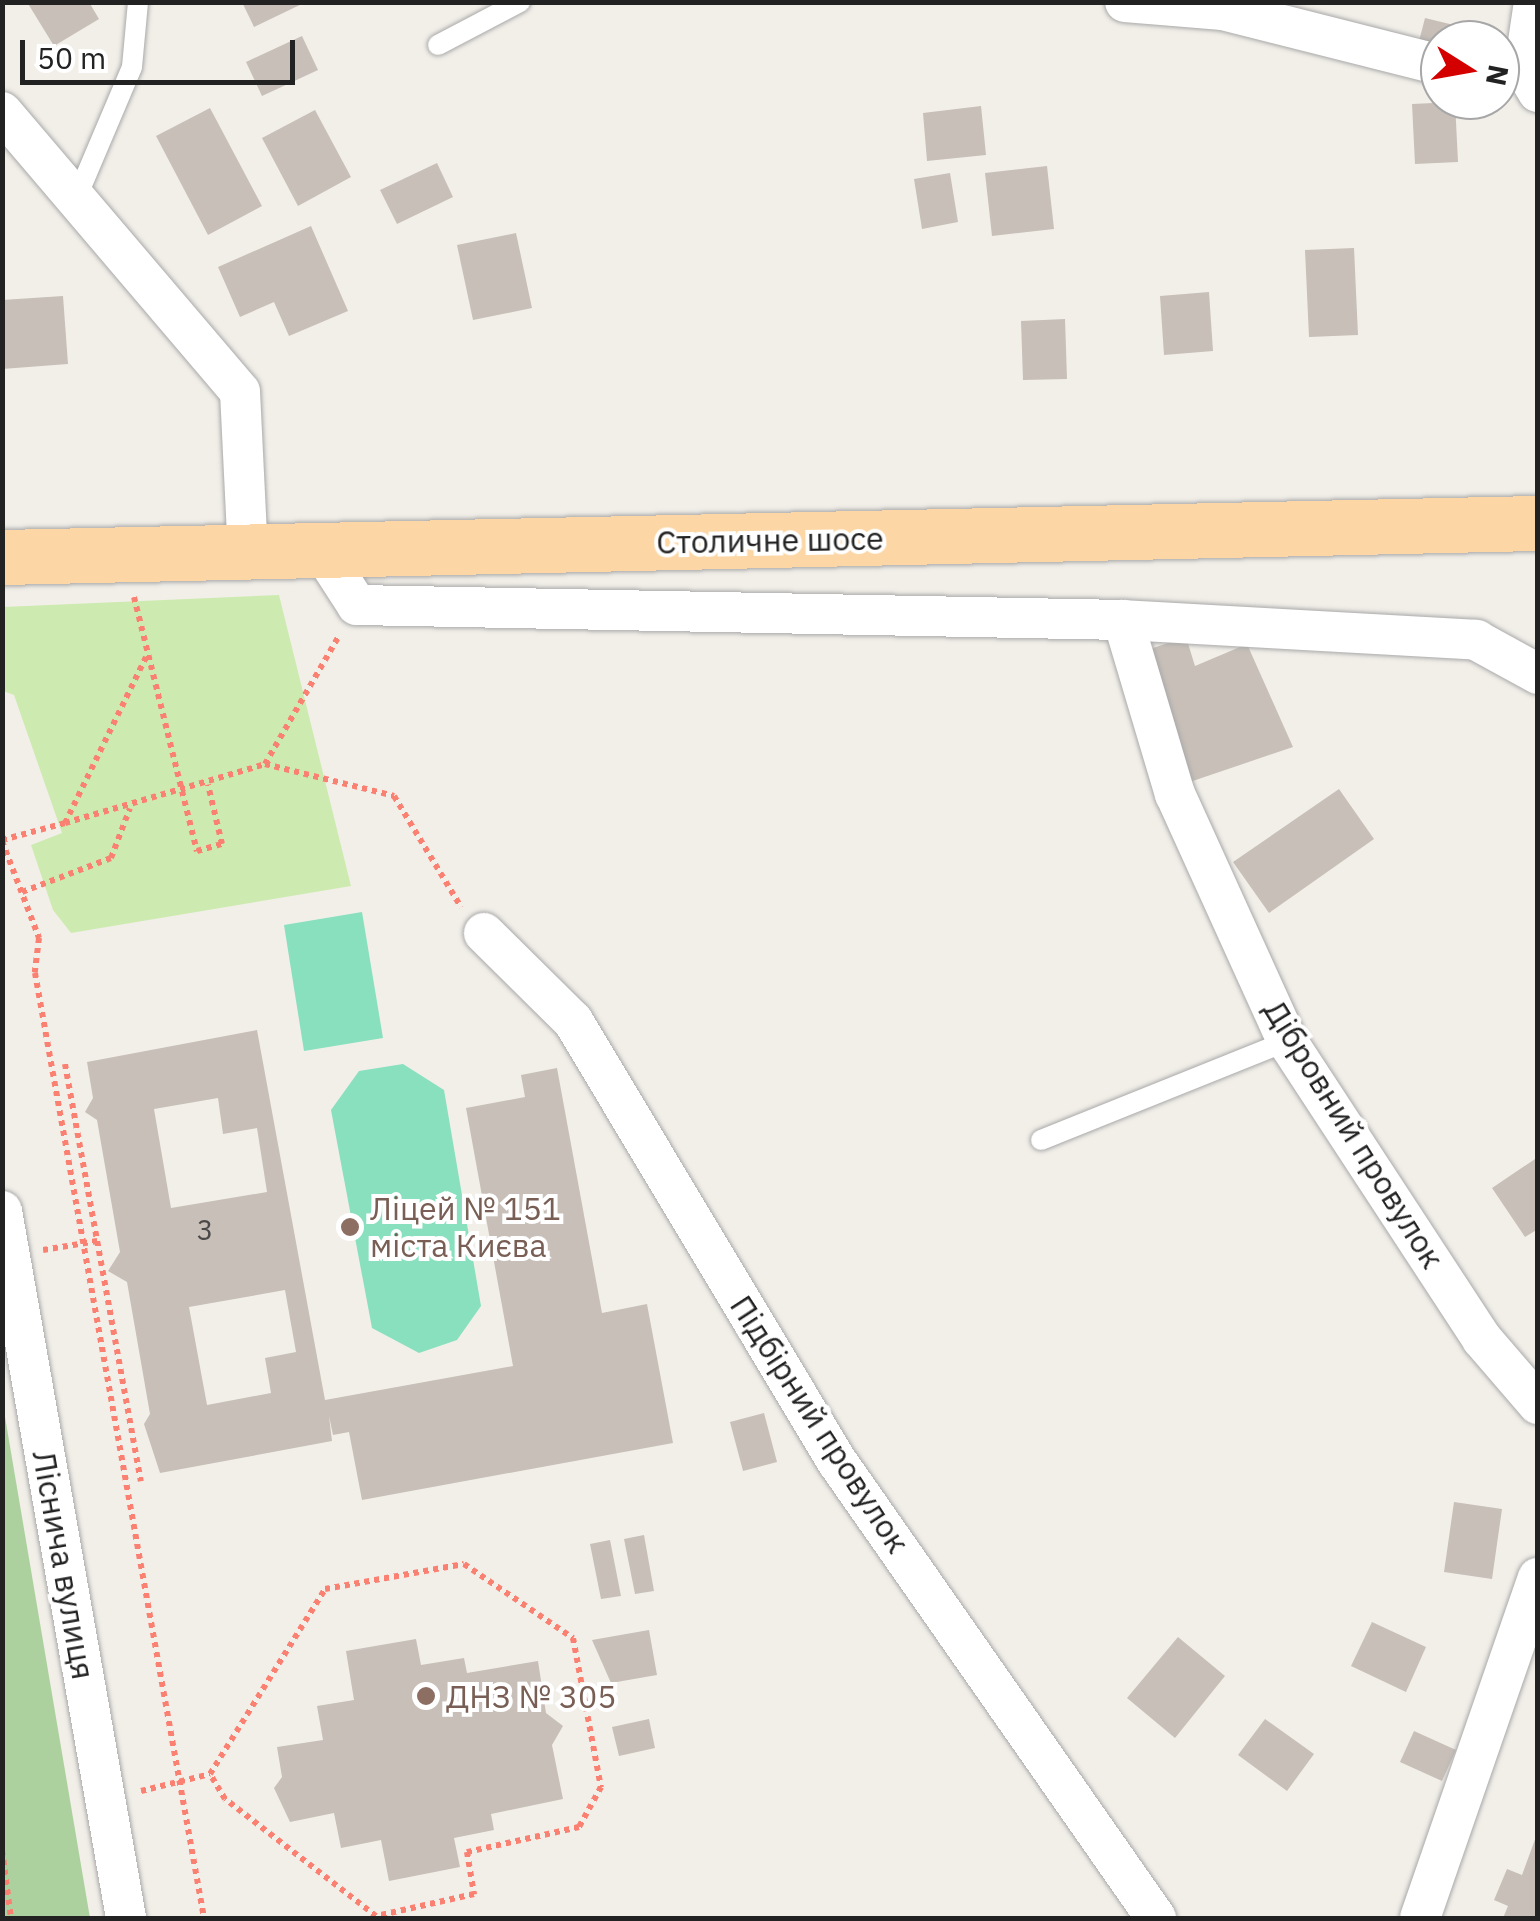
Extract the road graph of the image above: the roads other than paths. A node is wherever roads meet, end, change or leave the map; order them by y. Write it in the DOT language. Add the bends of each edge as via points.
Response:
graph roads {
  1 [pos="138,2"];
  2 [pos="520,2"];
  3 [pos="1125,2"];
  4 [pos="1534,2"];
  5 [pos="438,46"];
  6 [pos="1420,60"];
  7 [pos="1521,79"];
  8 [pos="2,112"];
  9 [pos="76,199"];
  10 [pos="1538,523"];
  11 [pos="322,550"];
  12 [pos="248,553"];
  13 [pos="2,557"];
  14 [pos="1123,620"];
  15 [pos="1538,674"];
  16 [pos="484,933"];
  17 [pos="1287,1040"];
  18 [pos="1041,1140"];
  19 [pos="2,1211"];
  20 [pos="1538,1404"];
  21 [pos="1538,1578"];
  22 [pos="126,1918"];
  23 [pos="1156,1918"];
  24 [pos="1420,1918"];
  1 -- 9 [label="lane" via="132,68"];
  2 -- 5 [label="lane"];
  3 -- 6 [label="street" via="1223,10"];
  4 -- 7 [label="street"];
  8 -- 9 [label="street"];
  9 -- 12 [label="street" via="240,392"];
  10 -- 11 [label="main road, Столичне шосе"];
  11 -- 12 [label="main road, Столичне шосе"];
  11 -- 14 [label="street" via="357,604"];
  12 -- 13 [label="main road, Столичне шосе"];
  14 -- 15 [label="street" via="1476,640"];
  14 -- 17 [label="street, Дібровний провулок" via="1175,794"];
  16 -- 23 [label="street, Підбірний провулок" via="573,1021 836,1460"];
  17 -- 18 [label="lane"];
  17 -- 20 [label="street, Дібровний провулок" via="1482,1339"];
  19 -- 22 [label="street, Ліснича вулиця"];
  21 -- 24 [label="street"];
}
